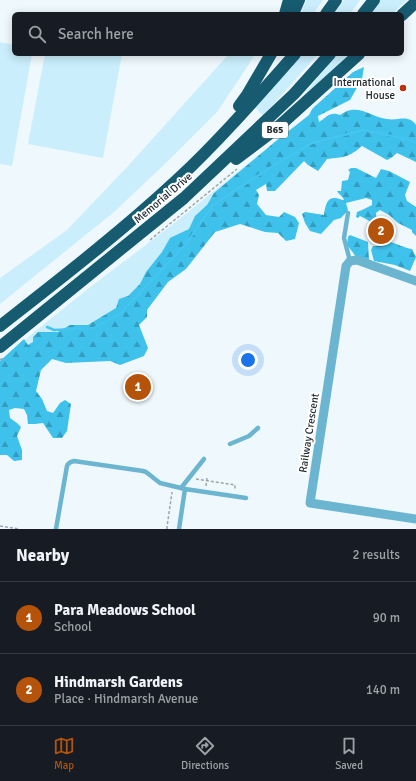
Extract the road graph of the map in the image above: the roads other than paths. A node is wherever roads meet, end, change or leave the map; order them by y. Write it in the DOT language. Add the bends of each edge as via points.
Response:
graph roads {
  1 [pos="289,0"];
  2 [pos="299,0"];
  3 [pos="336,0"];
  4 [pos="374,0"];
  5 [pos="416,2"];
  6 [pos="286,12"];
  7 [pos="294,12"];
  8 [pos="327,12"];
  9 [pos="365,12"];
  10 [pos="404,13"];
  11 [pos="270,56"];
  12 [pos="293,56"];
  13 [pos="328,56"];
  14 [pos="357,56"];
  15 [pos="205,152"];
  16 [pos="184,198"];
  17 [pos="348,213"];
  18 [pos="350,261"];
  19 [pos="416,281"];
  20 [pos="0,326"];
  21 [pos="3,346"];
  22 [pos="258,428"];
  23 [pos="230,444"];
  24 [pos="204,458"];
  25 [pos="183,488"];
  26 [pos="246,498"];
  27 [pos="416,519"];
  28 [pos="56,529"];
  29 [pos="179,529"];
  1 -- 6 [label="highway"];
  2 -- 7 [label="highway"];
  3 -- 8 [label="highway"];
  4 -- 9 [label="highway"];
  5 -- 10 [label="highway"];
  11 -- 15 [label="highway" via="247,95"];
  12 -- 15 [label="highway, Memorial Drive"];
  13 -- 16 [label="highway, Memorial Drive" via="294,94"];
  14 -- 16 [label="highway, B65" via="277,128"];
  15 -- 20 [label="highway, Memorial Drive" via="104,244"];
  16 -- 21 [label="highway, Memorial Drive"];
  17 -- 18 [label="lane" via="344,238"];
  18 -- 19 [label="street" via="357,260"];
  18 -- 27 [label="street, Railway Crescent" via="346,266 310,503"];
  22 -- 23 [label="lane" via="249,436"];
  24 -- 25 [label="lane"];
  25 -- 26 [label="lane"];
  25 -- 28 [label="lane" via="160,483 143,471 72,461 67,466"];
  25 -- 29 [label="lane"];
}
